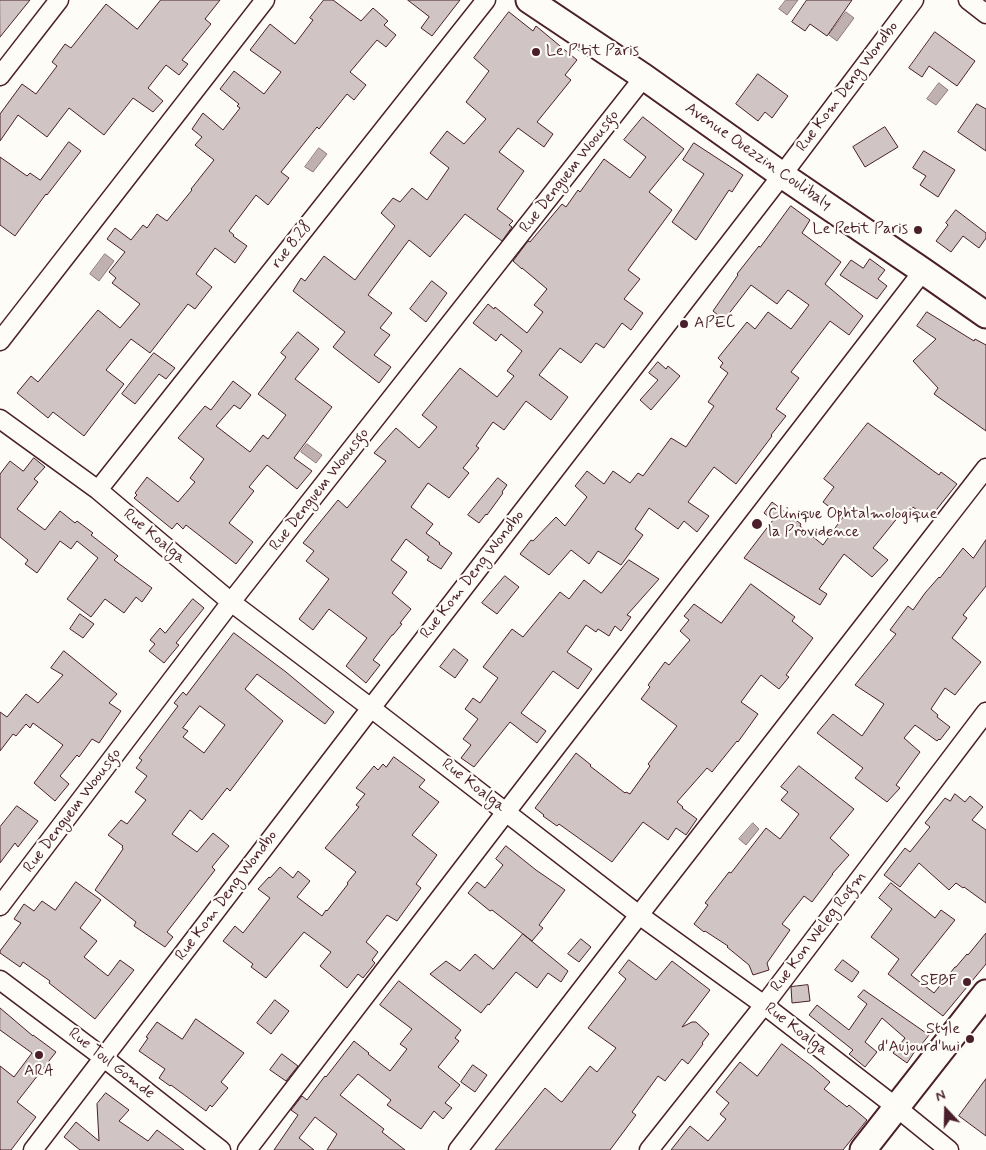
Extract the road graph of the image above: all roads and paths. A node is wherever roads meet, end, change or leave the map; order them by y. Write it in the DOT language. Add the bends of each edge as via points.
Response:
graph roads {
  1 [pos="59,0"];
  2 [pos="265,0"];
  3 [pos="486,0"];
  4 [pos="529,0"];
  5 [pos="914,0"];
  6 [pos="968,0"];
  7 [pos="986,14"];
  8 [pos="0,76"];
  9 [pos="644,78"];
  10 [pos="782,175"];
  11 [pos="923,271"];
  12 [pos="986,316"];
  13 [pos="0,341"];
  14 [pos="0,419"];
  15 [pos="986,468"];
  16 [pos="98,490"];
  17 [pos="231,602"];
  18 [pos="371,708"];
  19 [pos="986,712"];
  20 [pos="506,812"];
  21 [pos="0,906"];
  22 [pos="639,915"];
  23 [pos="0,980"];
  24 [pos="986,993"];
  25 [pos="764,1005"];
  26 [pos="104,1058"];
  27 [pos="896,1107"];
  28 [pos="33,1150"];
  29 [pos="221,1150"];
  30 [pos="247,1150"];
  31 [pos="458,1150"];
  32 [pos="649,1150"];
  33 [pos="863,1150"];
  34 [pos="949,1150"];
  1 -- 8 [label="street"];
  2 -- 13 [label="street"];
  3 -- 16 [label="street, rue 8.28"];
  4 -- 9 [label="main road, Avenue Ouezzin Coulibaly"];
  5 -- 10 [label="street, Rue Kom Deng Wondbo"];
  6 -- 7 [label="street"];
  9 -- 10 [label="main road, Avenue Ouezzin Coulibaly"];
  9 -- 17 [label="street, Rue Denguem Woousgo"];
  10 -- 11 [label="main road, Avenue Ouezzin Coulibaly"];
  10 -- 18 [label="street, Rue Kom Deng Wondbo"];
  11 -- 12 [label="main road, Avenue Ouezzin Coulibaly"];
  11 -- 20 [label="street"];
  14 -- 16 [label="street, Rue Koalga"];
  15 -- 22 [label="street"];
  16 -- 17 [label="street, Rue Koalga"];
  17 -- 18 [label="street, Rue Koalga"];
  17 -- 21 [label="street, Rue Denguem Woousgo"];
  18 -- 20 [label="street, Rue Koalga"];
  18 -- 26 [label="street, Rue Kom Deng Wondbo"];
  19 -- 25 [label="street, Rue Kon Weleg Rogm"];
  20 -- 22 [label="street, Rue Koalga"];
  20 -- 30 [label="street"];
  22 -- 25 [label="street, Rue Koalga"];
  22 -- 31 [label="street"];
  23 -- 26 [label="street, Rue Toul Gomde"];
  24 -- 27 [label="main road"];
  25 -- 27 [label="street, Rue Koalga"];
  25 -- 32 [label="street, Rue Kon Weleg Rogm"];
  26 -- 28 [label="street, Rue Kom Deng Wondbo"];
  26 -- 29 [label="street, Rue Toul Gomde"];
  27 -- 33 [label="main road"];
  27 -- 34 [label="street, Rue Koalga"];
}
